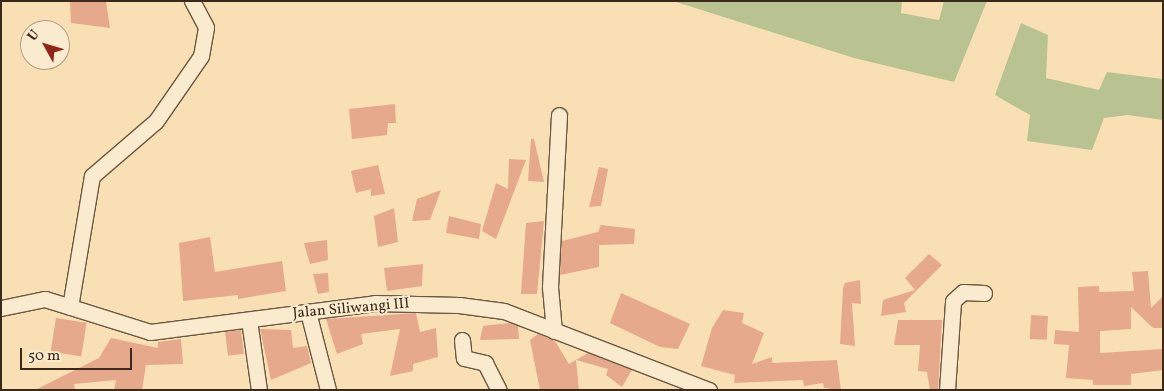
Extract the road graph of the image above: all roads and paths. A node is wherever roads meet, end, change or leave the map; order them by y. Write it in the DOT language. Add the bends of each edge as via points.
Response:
graph roads {
  1 [pos="192,1"];
  2 [pos="558,115"];
  3 [pos="984,293"];
  4 [pos="70,307"];
  5 [pos="1,308"];
  6 [pos="308,312"];
  7 [pos="249,320"];
  8 [pos="554,331"];
  9 [pos="462,340"];
  10 [pos="259,390"];
  11 [pos="328,390"];
  12 [pos="499,390"];
  13 [pos="709,390"];
  14 [pos="947,390"];
  1 -- 4 [label="street" via="206,27 201,56 156,121 95,171"];
  2 -- 8 [label="street" via="550,287"];
  3 -- 14 [label="street" via="963,292 953,300"];
  4 -- 5 [label="street, Jalan Siliwangi III" via="45,299"];
  4 -- 7 [label="street, Jalan Siliwangi III" via="150,332"];
  6 -- 7 [label="street, Jalan Siliwangi III"];
  6 -- 8 [label="street, Jalan Siliwangi III" via="430,302 504,312"];
  6 -- 11 [label="street"];
  7 -- 10 [label="street"];
  8 -- 13 [label="street, Jalan Siliwangi III"];
  9 -- 12 [label="street" via="464,358 485,362"];
}
